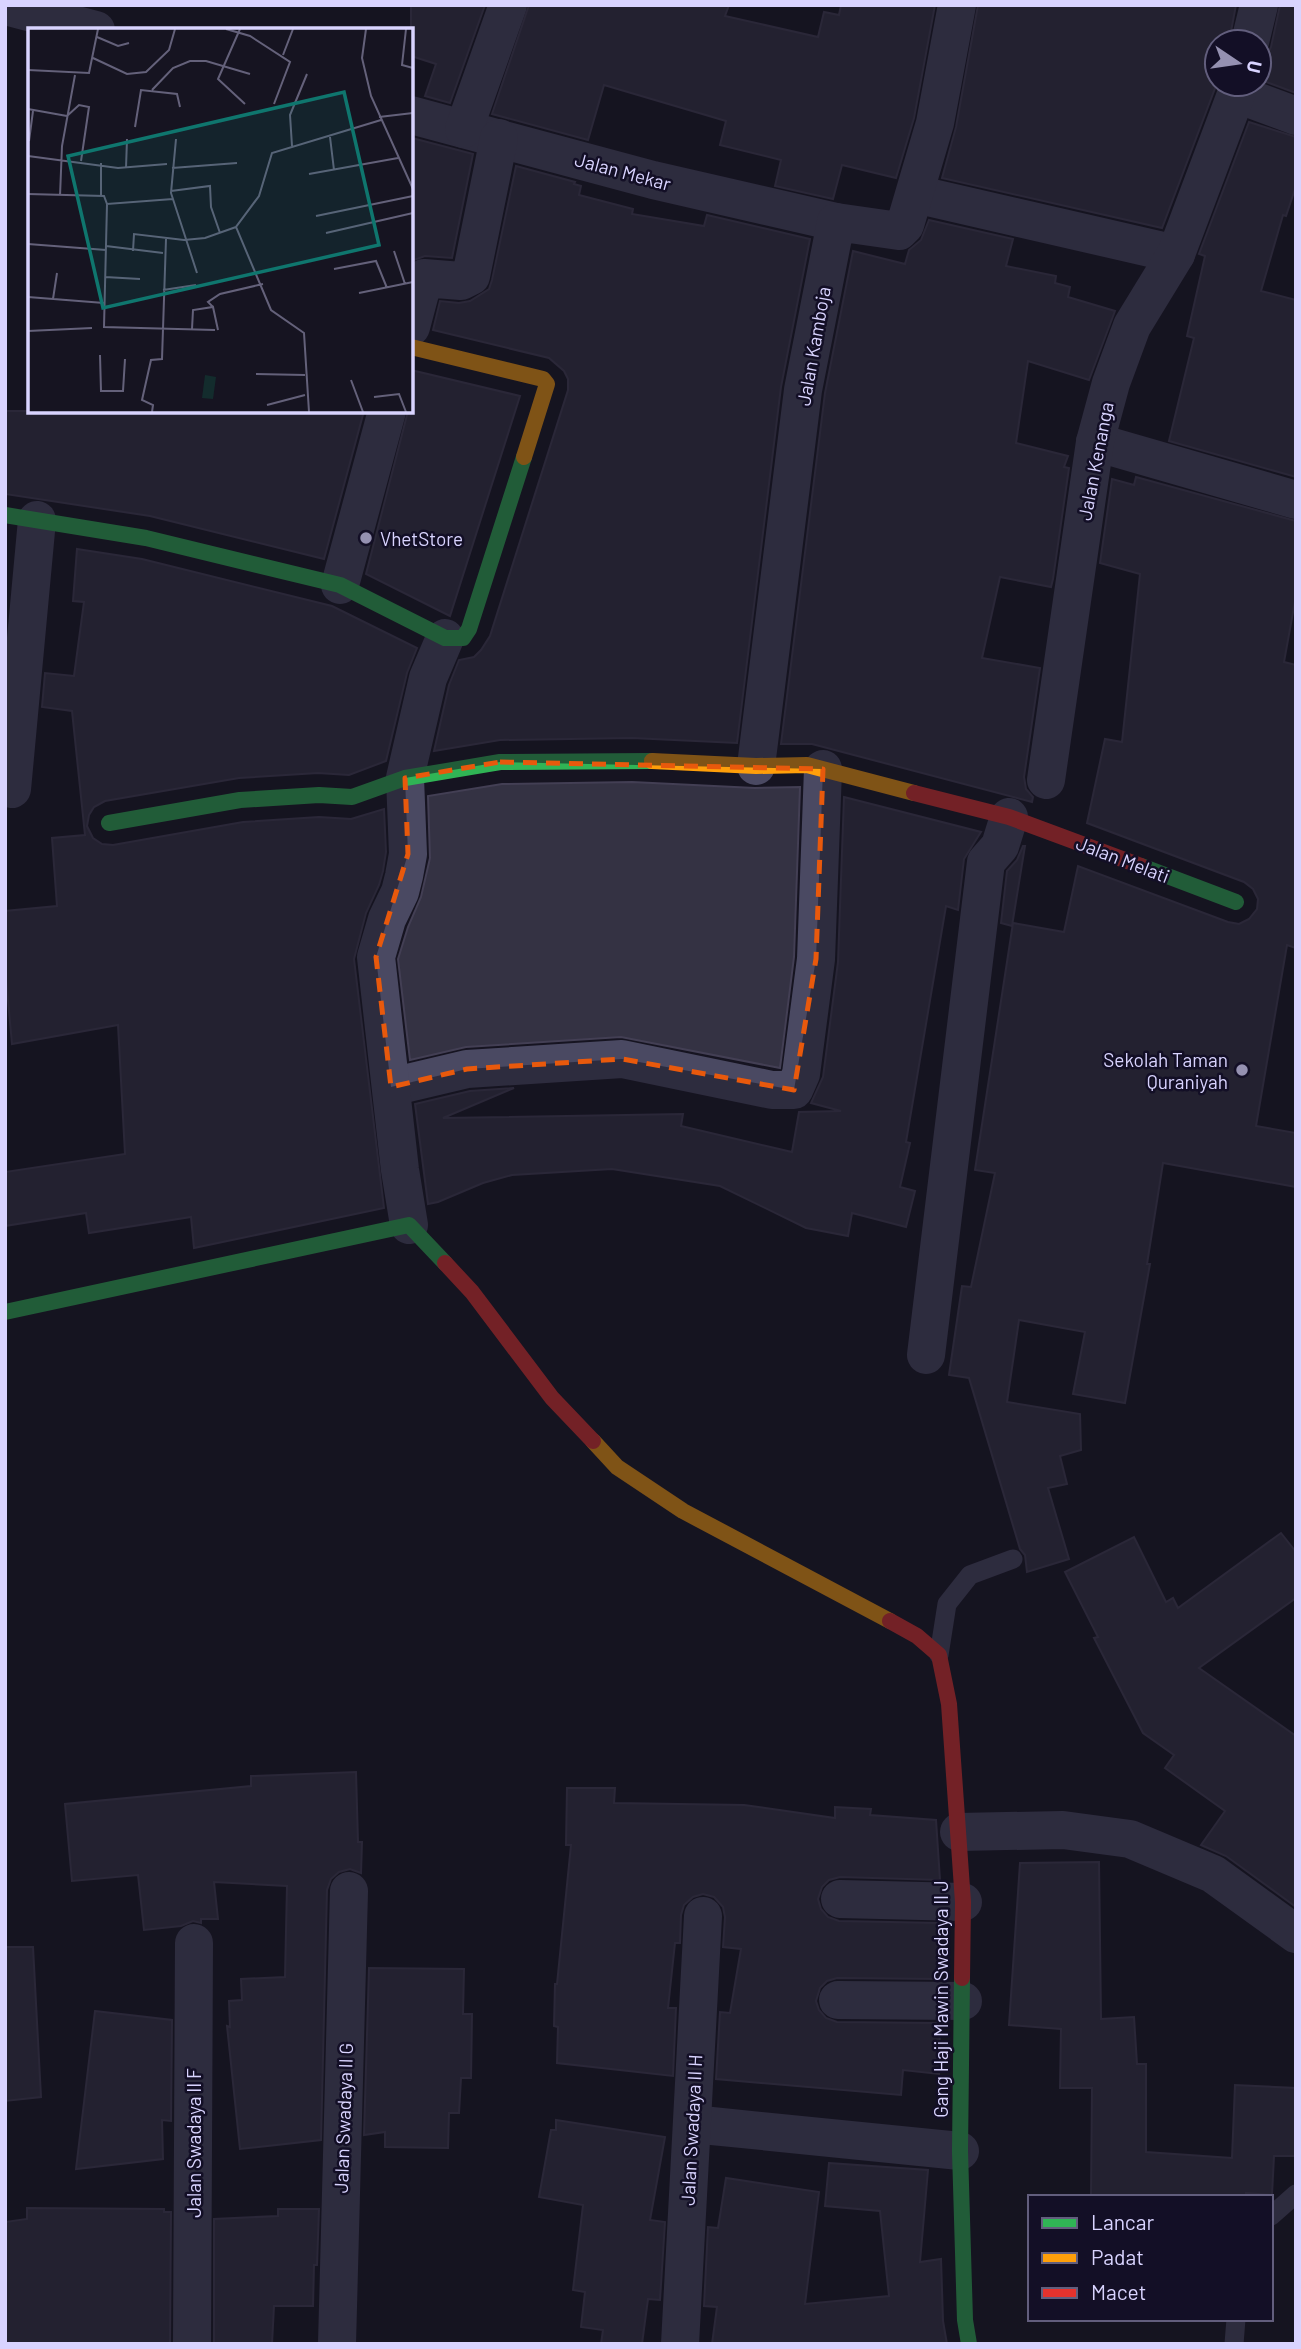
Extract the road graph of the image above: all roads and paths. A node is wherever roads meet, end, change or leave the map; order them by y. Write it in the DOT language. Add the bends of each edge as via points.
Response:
graph roads {
  1 [pos="508,5"];
  2 [pos="957,5"];
  3 [pos="1259,5"];
  4 [pos="5,6"];
  5 [pos="46,10"];
  6 [pos="91,28"];
  7 [pos="1253,28"];
  8 [pos="1236,98"];
  9 [pos="1258,98"];
  10 [pos="413,115"];
  11 [pos="1296,116"];
  12 [pos="482,133"];
  13 [pos="915,194"];
  14 [pos="836,222"];
  15 [pos="1176,254"];
  16 [pos="413,319"];
  17 [pos="413,347"];
  18 [pos="386,413"];
  19 [pos="1095,442"];
  20 [pos="1296,500"];
  21 [pos="21,518"];
  22 [pos="340,585"];
  23 [pos="445,638"];
  24 [pos="756,766"];
  25 [pos="823,769"];
  26 [pos="405,778"];
  27 [pos="1046,780"];
  28 [pos="12,789"];
  29 [pos="1009,817"];
  30 [pos="109,823"];
  31 [pos="1236,902"];
  32 [pos="391,1087"];
  33 [pos="409,1225"];
  34 [pos="5,1312"];
  35 [pos="926,1355"];
  36 [pos="1013,1559"];
  37 [pos="939,1655"];
  38 [pos="959,1832"];
  39 [pos="349,1891"];
  40 [pos="840,1899"];
  41 [pos="963,1902"];
  42 [pos="703,1916"];
  43 [pos="1296,1934"];
  44 [pos="194,1942"];
  45 [pos="838,2000"];
  46 [pos="963,2001"];
  47 [pos="692,2124"];
  48 [pos="960,2151"];
  49 [pos="1296,2194"];
  50 [pos="1273,2214"];
  51 [pos="1236,2321"];
  52 [pos="192,2344"];
  53 [pos="337,2344"];
  54 [pos="680,2344"];
  55 [pos="969,2344"];
  56 [pos="1234,2344"];
  1 -- 12 [label="street"];
  2 -- 13 [label="street" via="935,123"];
  3 -- 7 [label="street"];
  4 -- 5 [label="street"];
  5 -- 6 [label="street"];
  8 -- 15 [label="street, Jalan Kenanga"];
  9 -- 11 [label="street"];
  10 -- 12 [label="street, Jalan Mekar"];
  12 -- 14 [label="street, Jalan Mekar" via="653,180"];
  12 -- 16 [label="street" via="471,276 461,281 424,278"];
  13 -- 14 [label="street" via="900,231"];
  13 -- 15 [label="street"];
  14 -- 24 [label="street, Jalan Kamboja" via="803,390"];
  15 -- 19 [label="street, Jalan Kenanga" via="1132,326"];
  17 -- 23 [label="street" via="543,379 547,384 468,629 463,638"];
  18 -- 22 [label="street"];
  19 -- 20 [label="street"];
  19 -- 27 [label="street, Jalan Kenanga"];
  21 -- 22 [label="street" via="146,538"];
  21 -- 28 [label="street"];
  22 -- 23 [label="street"];
  23 -- 26 [label="street" via="428,678"];
  24 -- 25 [label="street, Jalan Melati"];
  24 -- 26 [label="street, Jalan Melati" via="632,760 500,762"];
  25 -- 29 [label="street, Jalan Melati"];
  25 -- 32 [label="street" via="816,960 801,1074 794,1090 772,1090 622,1059 467,1069"];
  26 -- 30 [label="street, Jalan Melati" via="352,797 240,800"];
  26 -- 32 [label="street" via="408,854 400,892 376,957"];
  29 -- 31 [label="street, Jalan Melati"];
  29 -- 35 [label="street" via="1000,846 986,862"];
  32 -- 33 [label="street"];
  33 -- 34 [label="street"];
  33 -- 37 [label="street" via="472,1292 552,1398 617,1467 683,1511 917,1636"];
  36 -- 37 [label="lane" via="970,1575 947,1604"];
  37 -- 38 [label="street, Gang Haji Mawin Swadaya II J" via="949,1704"];
  38 -- 41 [label="street, Gang Haji Mawin Swadaya II J"];
  38 -- 43 [label="street" via="1063,1829 1130,1839 1213,1874"];
  39 -- 53 [label="street, Jalan Swadaya II G"];
  40 -- 41 [label="street"];
  41 -- 46 [label="street, Gang Haji Mawin Swadaya II J"];
  42 -- 47 [label="street, Jalan Swadaya II H"];
  44 -- 52 [label="street, Jalan Swadaya II F"];
  45 -- 46 [label="street"];
  46 -- 48 [label="street, Gang Haji Mawin Swadaya II J"];
  47 -- 48 [label="street"];
  47 -- 54 [label="street, Jalan Swadaya II H"];
  48 -- 55 [label="street, Gang Haji Mawin Swadaya II J"];
  49 -- 50 [label="lane"];
  51 -- 56 [label="lane"];
}
